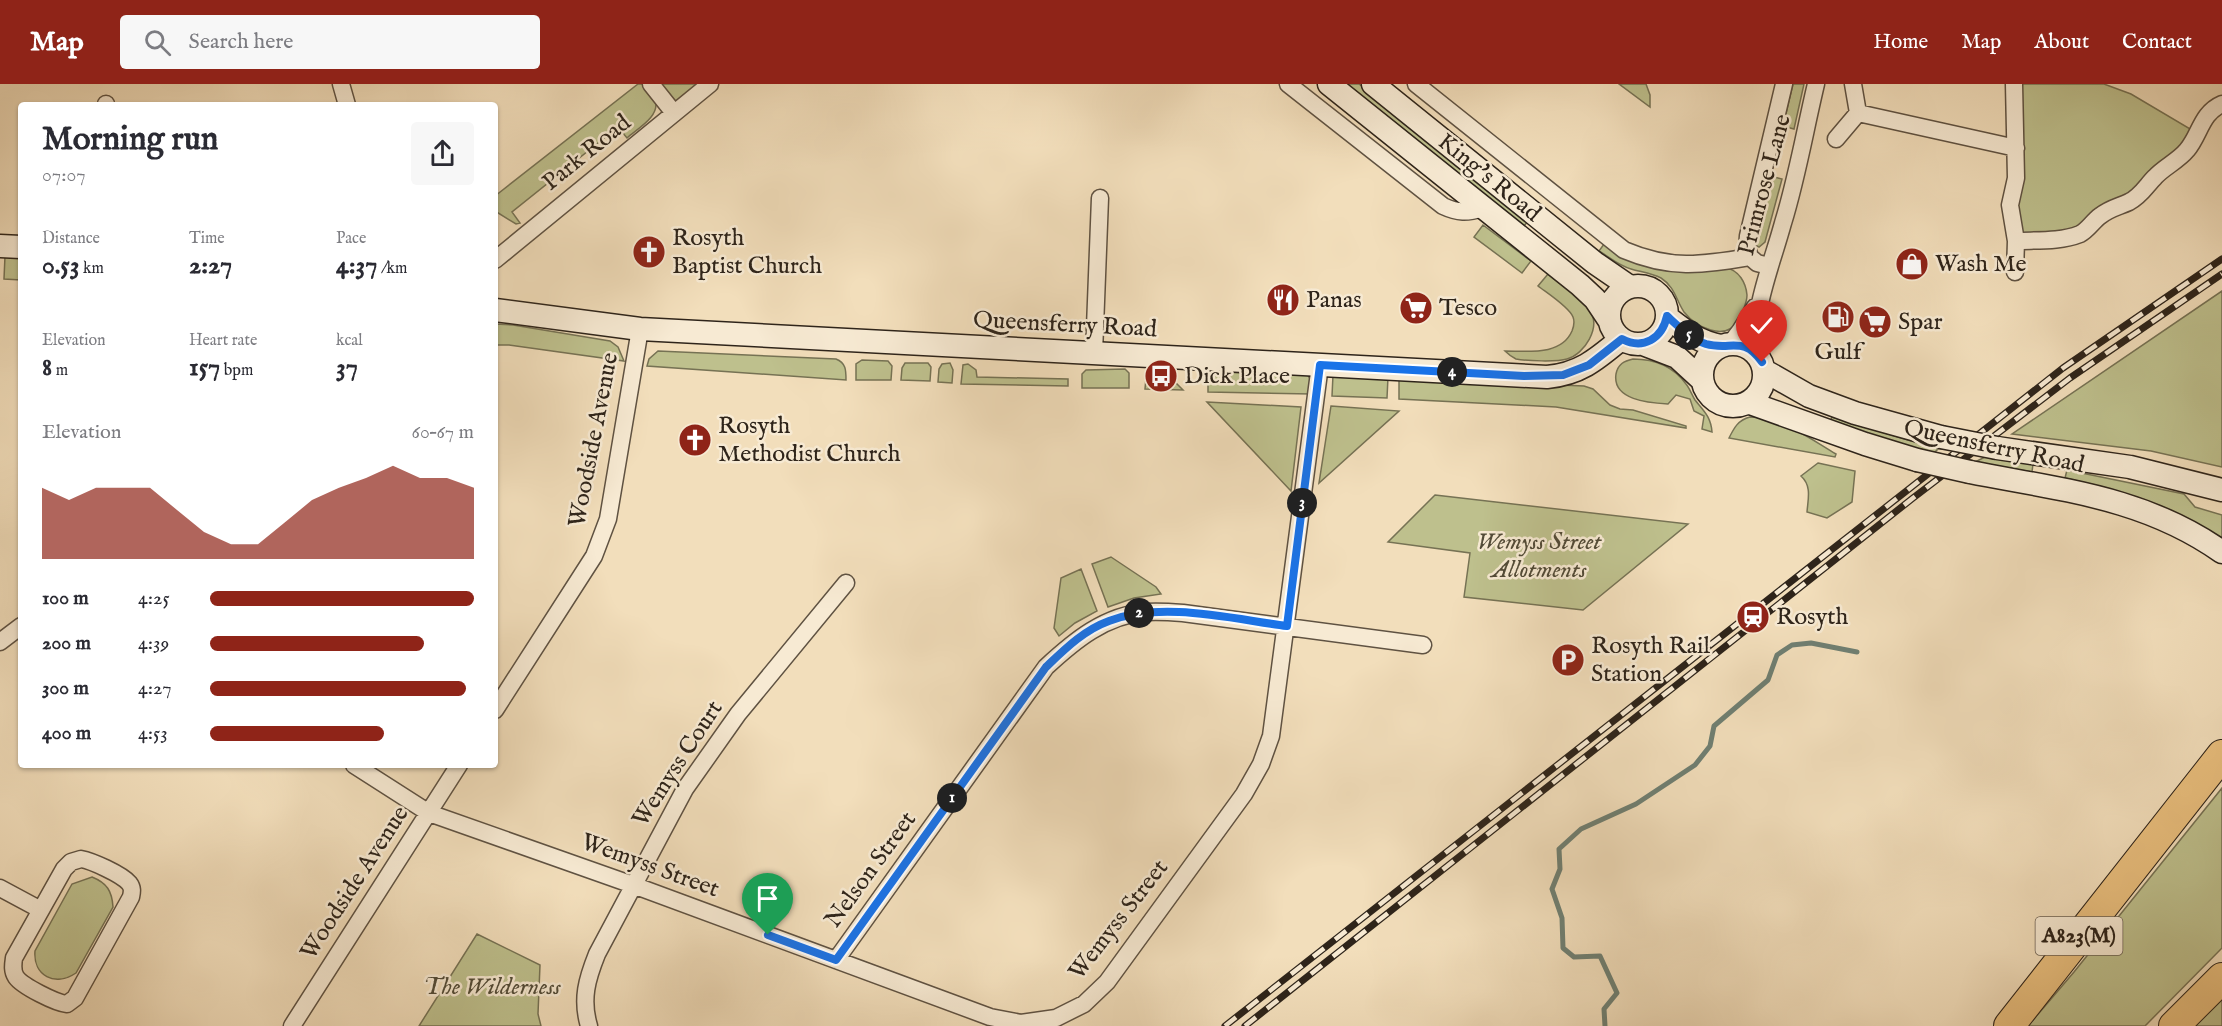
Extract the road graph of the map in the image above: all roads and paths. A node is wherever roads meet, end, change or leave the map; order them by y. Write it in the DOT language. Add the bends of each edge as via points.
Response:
graph roads {
  1 [pos="341,84"];
  2 [pos="651,84"];
  3 [pos="710,84"];
  4 [pos="1288,84"];
  5 [pos="1329,84"];
  6 [pos="1373,84"];
  7 [pos="1416,84"];
  8 [pos="1784,84"];
  9 [pos="1816,84"];
  10 [pos="1853,84"];
  11 [pos="2014,84"];
  12 [pos="346,102"];
  13 [pos="2222,104"];
  14 [pos="674,113"];
  15 [pos="1858,113"];
  16 [pos="1836,139"];
  17 [pos="2016,148"];
  18 [pos="1100,198"];
  19 [pos="1483,208"];
  20 [pos="2016,241"];
  21 [pos="0,246"];
  22 [pos="18,247"];
  23 [pos="1750,257"];
  24 [pos="498,258"];
  25 [pos="1769,266"];
  26 [pos="2015,272"];
  27 [pos="1630,287"];
  28 [pos="1760,299"];
  29 [pos="498,310"];
  30 [pos="1667,316"];
  31 [pos="640,329"];
  32 [pos="1625,334"];
  33 [pos="1725,345"];
  34 [pos="1094,353"];
  35 [pos="1760,362"];
  36 [pos="1320,365"];
  37 [pos="1702,380"];
  38 [pos="1750,403"];
  39 [pos="2222,490"];
  40 [pos="2222,552"];
  41 [pos="846,583"];
  42 [pos="1287,626"];
  43 [pos="18,628"];
  44 [pos="0,642"];
  45 [pos="1423,645"];
  46 [pos="498,705"];
  47 [pos="2222,755"];
  48 [pos="359,768"];
  49 [pos="457,768"];
  50 [pos="429,813"];
  51 [pos="633,885"];
  52 [pos="0,888"];
  53 [pos="41,910"];
  54 [pos="836,960"];
  55 [pos="2222,978"];
  56 [pos="292,1026"];
  57 [pos="589,1026"];
  58 [pos="2009,1026"];
  59 [pos="2174,1026"];
  1 -- 12 [label="street"];
  2 -- 14 [label="street"];
  3 -- 14 [label="street, Park Road"];
  4 -- 19 [label="street" via="1443,206 1456,212"];
  5 -- 19 [label="main road, King's Road"];
  6 -- 27 [label="main road, King's Road"];
  7 -- 23 [label="street" via="1624,250 1670,264 1699,265"];
  8 -- 23 [label="street, Primrose Lane" via="1748,236"];
  9 -- 25 [label="street, Primrose Lane" via="1784,222"];
  10 -- 15 [label="street"];
  11 -- 17 [label="street"];
  13 -- 20 [label="street" via="2206,115 2185,152 2129,202 2115,206 2082,233 2066,238"];
  14 -- 24 [label="street, Park Road"];
  15 -- 16 [label="street"];
  15 -- 17 [label="street"];
  17 -- 20 [label="street" via="2016,178 2010,205"];
  18 -- 34 [label="street"];
  19 -- 32 [label="main road, King's Road" via="1580,285"];
  20 -- 26 [label="street"];
  21 -- 22 [label="main road"];
  23 -- 25 [label="street"];
  25 -- 28 [label="street, Primrose Lane"];
  27 -- 30 [label="main road" via="1646,287 1659,295"];
  27 -- 32 [label="main road" via="1611,303"];
  28 -- 33 [label="street, Primrose Lane" via="1740,331"];
  28 -- 35 [label="street, Primrose Lane" via="1755,338"];
  29 -- 31 [label="main road, Queensferry Road"];
  30 -- 32 [label="main road" via="1665,326 1652,340"];
  30 -- 33 [label="main road" via="1705,344"];
  31 -- 34 [label="main road, Queensferry Road"];
  31 -- 46 [label="street, Woodside Avenue" via="608,519 594,556"];
  32 -- 36 [label="main road, Queensferry Road" via="1589,365 1563,375"];
  32 -- 37 [label="main road" via="1677,357"];
  33 -- 35 [label="main road" via="1748,347"];
  33 -- 37 [label="main road" via="1706,360"];
  34 -- 36 [label="main road, Queensferry Road"];
  35 -- 38 [label="main road" via="1762,389"];
  35 -- 39 [label="main road, Queensferry Road, bridge" via="1809,396 1941,437 2130,467"];
  36 -- 42 [label="street, Wemyss Street"];
  37 -- 38 [label="main road" via="1711,398 1720,404"];
  38 -- 40 [label="main road, Queensferry Road, bridge" via="1917,460 2118,501 2198,535"];
  41 -- 51 [label="street, Wemyss Court" via="712,748"];
  42 -- 45 [label="street"];
  42 -- 54 [label="street, Nelson Street" via="1144,612 1108,621 1075,640 1046,667"];
  42 -- 54 [label="street, Wemyss Street" via="1271,736 1261,764 1244,794 1107,982 1084,1004 1056,1018 1021,1023 990,1017"];
  43 -- 44 [label="street"];
  47 -- 58 [label="highway, A823(M)"];
  48 -- 50 [label="street, Wemyss Street"];
  49 -- 50 [label="street, Woodside Avenue"];
  50 -- 51 [label="street, Wemyss Street"];
  50 -- 56 [label="street, Woodside Avenue"];
  51 -- 54 [label="street, Wemyss Street"];
  51 -- 57 [label="street, Wemyss Court" via="587,979 584,1004"];
  52 -- 53 [label="street"];
  53 -- 53 [label="street" via="64,869 81,859 128,882 132,890 75,998 67,1004 15,976 14,958"];
  55 -- 59 [label="highway"];
}
